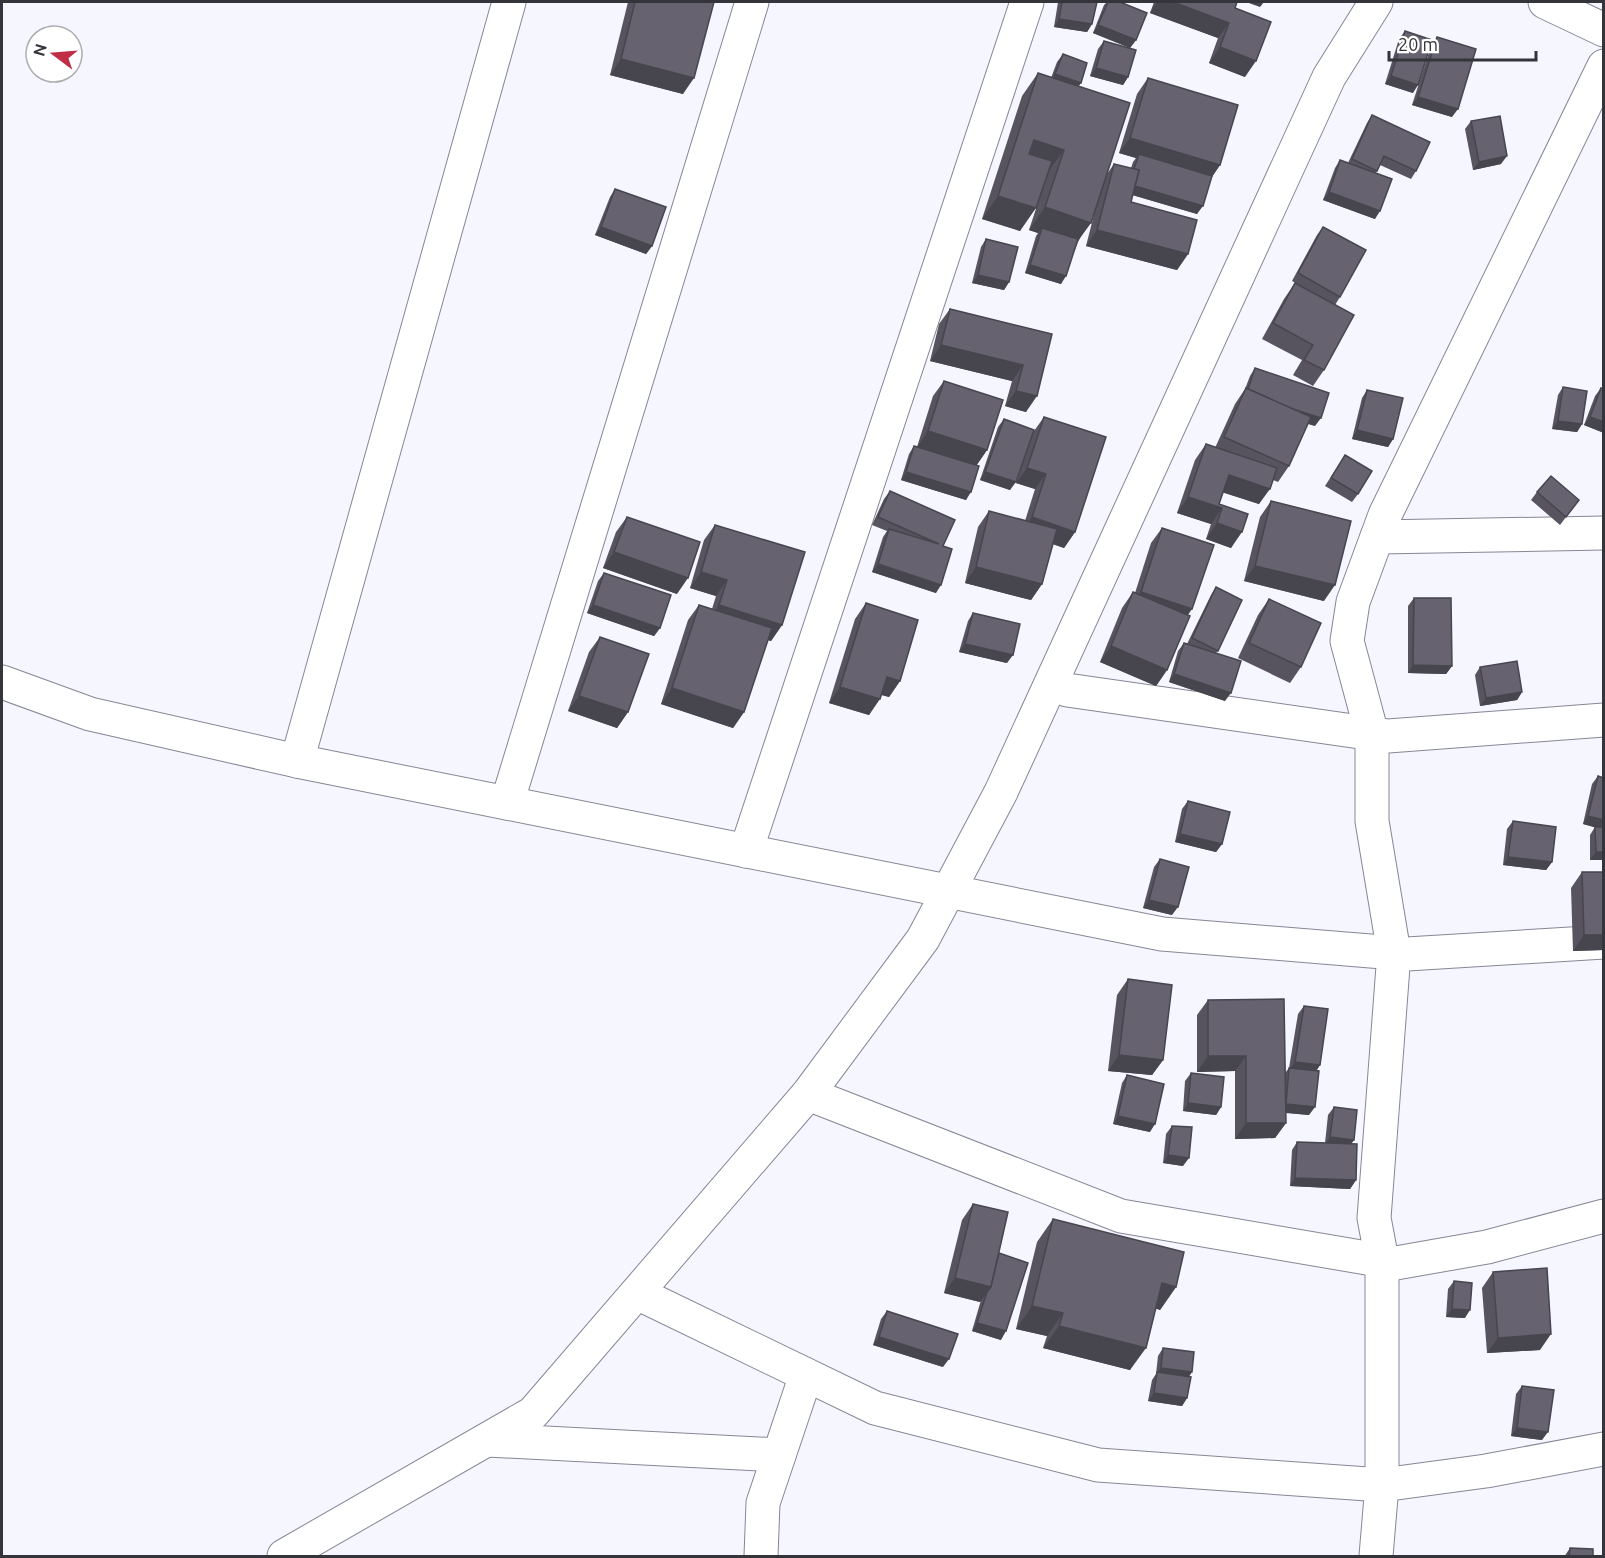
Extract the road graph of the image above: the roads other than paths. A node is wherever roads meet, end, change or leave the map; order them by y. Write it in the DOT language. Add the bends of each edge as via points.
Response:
graph roads {
  1 [pos="509,2"];
  2 [pos="752,2"];
  3 [pos="1027,2"];
  4 [pos="1376,2"];
  5 [pos="1545,2"];
  6 [pos="1604,30"];
  7 [pos="1604,66"];
  8 [pos="1604,533"];
  9 [pos="1377,537"];
  10 [pos="2,682"];
  11 [pos="1067,690"];
  12 [pos="1604,720"];
  13 [pos="1372,734"];
  14 [pos="297,761"];
  15 [pos="507,803"];
  16 [pos="746,851"];
  17 [pos="948,891"];
  18 [pos="1604,942"];
  19 [pos="1394,953"];
  20 [pos="808,1094"];
  21 [pos="1604,1216"];
  22 [pos="1382,1260"];
  23 [pos="637,1293"];
  24 [pos="806,1375"];
  25 [pos="487,1440"];
  26 [pos="1604,1449"];
  27 [pos="779,1455"];
  28 [pos="1382,1485"];
  29 [pos="284,1557"];
  30 [pos="761,1557"];
  31 [pos="1376,1557"];
  1 -- 14 [label="street"];
  2 -- 15 [label="street"];
  3 -- 16 [label="street"];
  4 -- 17 [label="street" via="1329,77 1001,792"];
  5 -- 6 [label="street"];
  7 -- 9 [label="street"];
  8 -- 9 [label="street"];
  9 -- 13 [label="street" via="1353,602 1347,641"];
  10 -- 14 [label="street" via="90,714"];
  11 -- 13 [label="street"];
  12 -- 13 [label="street"];
  13 -- 19 [label="street" via="1372,821"];
  14 -- 15 [label="street"];
  15 -- 16 [label="street"];
  16 -- 17 [label="street"];
  17 -- 19 [label="street" via="1162,934"];
  17 -- 20 [label="street" via="923,939"];
  18 -- 19 [label="street"];
  19 -- 22 [label="street" via="1374,1218"];
  20 -- 22 [label="street" via="1121,1216"];
  20 -- 23 [label="street"];
  21 -- 22 [label="street" via="1487,1247 1396,1263"];
  22 -- 28 [label="street"];
  23 -- 24 [label="street"];
  23 -- 25 [label="street" via="533,1413"];
  24 -- 27 [label="street"];
  24 -- 28 [label="street" via="875,1408 1098,1465"];
  25 -- 27 [label="street"];
  25 -- 29 [label="street"];
  26 -- 28 [label="street"];
  27 -- 30 [label="street" via="763,1503"];
  28 -- 31 [label="street"];
}
